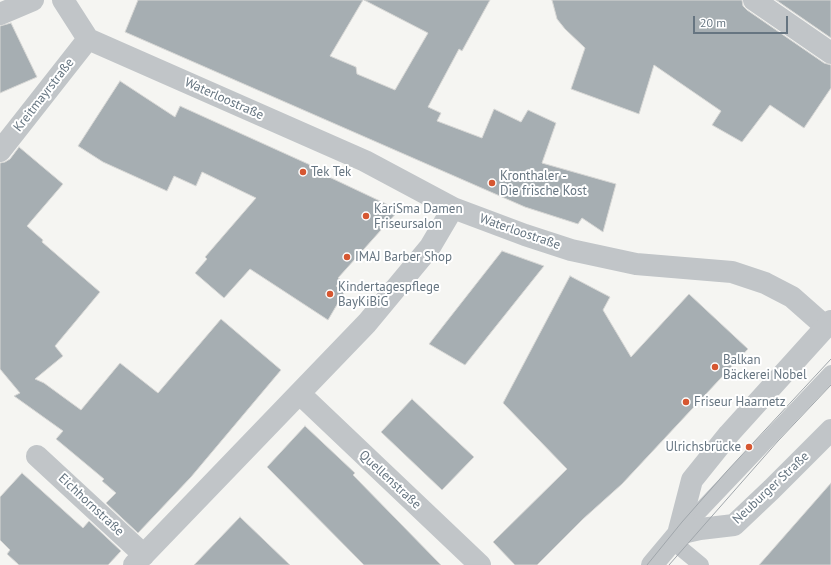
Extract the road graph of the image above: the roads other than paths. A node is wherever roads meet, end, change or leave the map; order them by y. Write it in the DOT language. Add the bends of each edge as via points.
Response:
graph roads {
  1 [pos="33,0"];
  2 [pos="62,0"];
  3 [pos="754,0"];
  4 [pos="0,14"];
  5 [pos="88,39"];
  6 [pos="831,53"];
  7 [pos="0,151"];
  8 [pos="454,208"];
  9 [pos="828,324"];
  10 [pos="831,373"];
  11 [pos="300,394"];
  12 [pos="831,430"];
  13 [pos="37,456"];
  14 [pos="675,537"];
  15 [pos="139,560"];
  16 [pos="480,565"];
  17 [pos="652,565"];
  18 [pos="701,565"];
  1 -- 4 [label="street"];
  2 -- 5 [label="street"];
  3 -- 6 [label="street"];
  5 -- 7 [label="street, Kreitmayrstraße"];
  5 -- 8 [label="street, Waterloostraße" via="365,161"];
  8 -- 9 [label="street, Waterloostraße" via="571,250 636,264 732,272 765,283 792,297"];
  8 -- 11 [label="street" via="430,247 367,323"];
  9 -- 14 [label="street" via="729,434 692,480"];
  10 -- 14 [label="lane"];
  11 -- 15 [label="street"];
  11 -- 16 [label="street, Quellenstraße"];
  12 -- 14 [label="street, Neuburger Straße" via="734,525 700,529"];
  13 -- 15 [label="street, Eichhornstraße"];
  14 -- 17 [label="street"];
  14 -- 18 [label="lane"];
}
